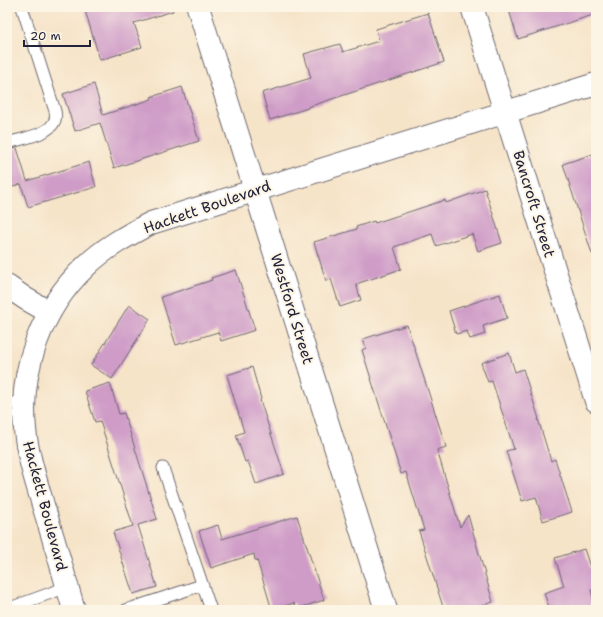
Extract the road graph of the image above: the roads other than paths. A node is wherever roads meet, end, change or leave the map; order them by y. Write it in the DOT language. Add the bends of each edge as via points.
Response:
graph roads {
  1 [pos="22,7"];
  2 [pos="198,7"];
  3 [pos="472,7"];
  4 [pos="596,84"];
  5 [pos="505,112"];
  6 [pos="7,143"];
  7 [pos="254,190"];
  8 [pos="7,286"];
  9 [pos="49,312"];
  10 [pos="596,401"];
  11 [pos="16,403"];
  12 [pos="163,468"];
  13 [pos="202,585"];
  14 [pos="68,587"];
  15 [pos="7,609"];
  16 [pos="74,610"];
  17 [pos="126,610"];
  18 [pos="210,610"];
  19 [pos="386,610"];
  1 -- 6 [label="lane" via="55,117 54,124 47,130"];
  2 -- 7 [label="street, Westford Street"];
  3 -- 5 [label="street, Bancroft Street"];
  4 -- 5 [label="street, Hackett Boulevard"];
  5 -- 7 [label="street, Hackett Boulevard"];
  5 -- 10 [label="street, Bancroft Street"];
  7 -- 9 [label="street, Hackett Boulevard" via="151,223 132,233 85,266"];
  7 -- 19 [label="street, Westford Street"];
  8 -- 9 [label="street"];
  9 -- 11 [label="street, Hackett Boulevard" via="35,344 26,380"];
  11 -- 14 [label="street, Hackett Boulevard" via="25,429 29,458"];
  12 -- 13 [label="lane"];
  13 -- 17 [label="lane"];
  13 -- 18 [label="lane"];
  14 -- 15 [label="lane"];
  14 -- 16 [label="street, Hackett Boulevard"];
}
